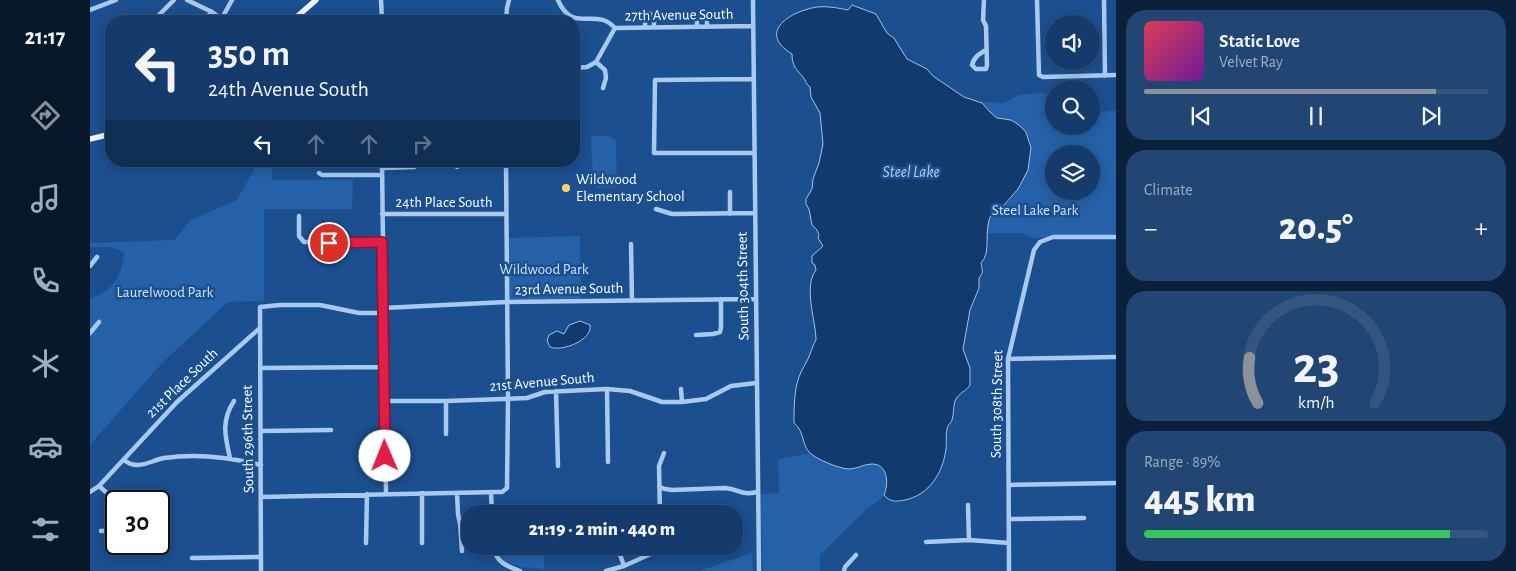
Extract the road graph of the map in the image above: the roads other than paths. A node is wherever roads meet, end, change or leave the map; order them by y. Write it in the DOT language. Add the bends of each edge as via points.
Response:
graph roads {
  1 [pos="116,0"];
  2 [pos="174,0"];
  3 [pos="232,0"];
  4 [pos="316,0"];
  5 [pos="380,0"];
  6 [pos="509,0"];
  7 [pos="558,0"];
  8 [pos="753,0"];
  9 [pos="984,0"];
  10 [pos="1037,0"];
  11 [pos="1104,0"];
  12 [pos="190,1"];
  13 [pos="90,10"];
  14 [pos="564,11"];
  15 [pos="212,12"];
  16 [pos="159,15"];
  17 [pos="209,15"];
  18 [pos="216,15"];
  19 [pos="226,15"];
  20 [pos="299,15"];
  21 [pos="381,15"];
  22 [pos="506,15"];
  23 [pos="561,15"];
  24 [pos="568,15"];
  25 [pos="580,19"];
  26 [pos="697,26"];
  27 [pos="707,26"];
  28 [pos="753,26"];
  29 [pos="644,27"];
  30 [pos="654,27"];
  31 [pos="614,28"];
  32 [pos="986,50"];
  33 [pos="596,62"];
  34 [pos="580,68"];
  35 [pos="1105,76"];
  36 [pos="1116,76"];
  37 [pos="753,79"];
  38 [pos="603,88"];
  39 [pos="105,136"];
  40 [pos="90,140"];
  41 [pos="754,153"];
  42 [pos="416,167"];
  43 [pos="506,167"];
  44 [pos="382,168"];
  45 [pos="320,174"];
  46 [pos="382,175"];
  47 [pos="730,192"];
  48 [pos="656,209"];
  49 [pos="382,214"];
  50 [pos="506,214"];
  51 [pos="730,214"];
  52 [pos="754,214"];
  53 [pos="299,216"];
  54 [pos="1116,237"];
  55 [pos="382,242"];
  56 [pos="631,244"];
  57 [pos="96,256"];
  58 [pos="90,266"];
  59 [pos="721,299"];
  60 [pos="756,299"];
  61 [pos="632,300"];
  62 [pos="506,302"];
  63 [pos="260,307"];
  64 [pos="383,310"];
  65 [pos="99,322"];
  66 [pos="260,328"];
  67 [pos="90,333"];
  68 [pos="696,335"];
  69 [pos="1116,357"];
  70 [pos="1008,359"];
  71 [pos="383,367"];
  72 [pos="260,368"];
  73 [pos="756,383"];
  74 [pos="607,389"];
  75 [pos="680,389"];
  76 [pos="556,391"];
  77 [pos="508,398"];
  78 [pos="234,401"];
  79 [pos="384,401"];
  80 [pos="446,401"];
  81 [pos="682,402"];
  82 [pos="331,430"];
  83 [pos="261,431"];
  84 [pos="446,434"];
  85 [pos="664,453"];
  86 [pos="230,458"];
  87 [pos="124,460"];
  88 [pos="608,462"];
  89 [pos="261,465"];
  90 [pos="558,466"];
  91 [pos="1116,483"];
  92 [pos="1009,484"];
  93 [pos="99,486"];
  94 [pos="660,487"];
  95 [pos="105,491"];
  96 [pos="90,492"];
  97 [pos="491,492"];
  98 [pos="757,492"];
  99 [pos="422,493"];
  100 [pos="457,493"];
  101 [pos="367,494"];
  102 [pos="386,494"];
  103 [pos="261,497"];
  104 [pos="492,505"];
  105 [pos="660,505"];
  106 [pos="968,505"];
  107 [pos="1084,518"];
  108 [pos="1009,519"];
  109 [pos="101,531"];
  110 [pos="105,531"];
  111 [pos="461,538"];
  112 [pos="969,540"];
  113 [pos="926,542"];
  114 [pos="366,543"];
  115 [pos="422,543"];
  116 [pos="1009,543"];
  117 [pos="496,555"];
  118 [pos="620,555"];
  119 [pos="648,555"];
  120 [pos="856,555"];
  121 [pos="261,557"];
  122 [pos="192,558"];
  123 [pos="624,566"];
  124 [pos="261,571"];
  125 [pos="520,571"];
  126 [pos="606,571"];
  127 [pos="759,571"];
  128 [pos="844,571"];
  129 [pos="1009,571"];
  1 -- 13 [label="street"];
  2 -- 16 [label="street"];
  3 -- 19 [label="street"];
  4 -- 20 [label="main road"];
  5 -- 21 [label="street"];
  6 -- 22 [label="street"];
  7 -- 14 [label="street"];
  8 -- 28 [label="street, South 304th Street"];
  9 -- 32 [label="street"];
  10 -- 35 [label="street" via="1038,74 1043,77"];
  11 -- 35 [label="street"];
  12 -- 15 [label="street"];
  14 -- 23 [label="street"];
  14 -- 24 [label="street, 27th Avenue South"];
  15 -- 17 [label="street"];
  15 -- 18 [label="street"];
  25 -- 31 [label="street, 27th Avenue South" via="600,18"];
  26 -- 27 [label="street, 27th Avenue South"];
  26 -- 27 [label="street" via="697,16 701,12 706,15"];
  26 -- 30 [label="street, 27th Avenue South"];
  27 -- 28 [label="street, 27th Avenue South"];
  28 -- 37 [label="street, South 304th Street"];
  29 -- 30 [label="street, 27th Avenue South"];
  29 -- 30 [label="street" via="648,13 654,16"];
  29 -- 31 [label="street, 27th Avenue South"];
  31 -- 33 [label="street"];
  32 -- 32 [label="street" via="972,62 976,69 986,69"];
  33 -- 34 [label="street"];
  33 -- 38 [label="street" via="605,70"];
  35 -- 36 [label="street"];
  37 -- 41 [label="street, South 304th Street"];
  37 -- 41 [label="street" via="655,80 654,153"];
  39 -- 40 [label="main road"];
  41 -- 52 [label="street, South 304th Street"];
  42 -- 44 [label="street"];
  43 -- 50 [label="street"];
  44 -- 46 [label="street"];
  45 -- 46 [label="street"];
  46 -- 49 [label="street"];
  47 -- 51 [label="street"];
  48 -- 51 [label="street" via="670,214"];
  49 -- 50 [label="street, 24th Place South"];
  49 -- 55 [label="street"];
  50 -- 62 [label="street"];
  51 -- 52 [label="street"];
  52 -- 60 [label="street, South 304th Street"];
  53 -- 55 [label="street" via="299,236 308,243"];
  54 -- 70 [label="street, South 308th Street" via="1053,237 1036,246"];
  55 -- 64 [label="street"];
  56 -- 61 [label="street"];
  57 -- 58 [label="street"];
  59 -- 60 [label="street, 23rd Avenue South"];
  59 -- 61 [label="street, 23rd Avenue South"];
  59 -- 68 [label="street" via="720,332"];
  60 -- 73 [label="street, South 304th Street"];
  61 -- 62 [label="street, 23rd Avenue South"];
  62 -- 64 [label="street, 23rd Avenue South"];
  62 -- 77 [label="street"];
  63 -- 64 [label="street, 23rd Avenue South" via="320,305 359,313"];
  63 -- 66 [label="street, South 296th Street"];
  64 -- 71 [label="street"];
  65 -- 67 [label="street"];
  66 -- 72 [label="street, South 296th Street"];
  66 -- 87 [label="street, 21st Place South" via="177,402"];
  69 -- 70 [label="street"];
  70 -- 92 [label="street, South 308th Street"];
  71 -- 72 [label="street"];
  71 -- 79 [label="street"];
  72 -- 83 [label="street, South 296th Street"];
  73 -- 81 [label="street, 21st Avenue South" via="731,386 706,399"];
  73 -- 98 [label="street, South 304th Street"];
  74 -- 76 [label="street, 21st Avenue South"];
  74 -- 81 [label="street, 21st Avenue South" via="630,391 658,401"];
  74 -- 88 [label="street"];
  75 -- 81 [label="street"];
  76 -- 77 [label="street, 21st Avenue South" via="533,397"];
  76 -- 90 [label="street"];
  77 -- 80 [label="street, 21st Avenue South"];
  77 -- 97 [label="street" via="508,484 505,490"];
  78 -- 86 [label="street" via="225,421"];
  79 -- 80 [label="street, 21st Avenue South"];
  79 -- 102 [label="street"];
  80 -- 84 [label="street"];
  82 -- 83 [label="street"];
  83 -- 89 [label="street, South 296th Street"];
  85 -- 94 [label="street" via="659,466"];
  86 -- 87 [label="street" via="168,458 137,465"];
  86 -- 89 [label="street"];
  87 -- 93 [label="street, 21st Place South"];
  89 -- 103 [label="street, South 296th Street"];
  91 -- 92 [label="street"];
  92 -- 108 [label="street, South 308th Street"];
  93 -- 95 [label="street"];
  93 -- 96 [label="street, 21st Place South"];
  94 -- 98 [label="street"];
  94 -- 105 [label="street"];
  97 -- 100 [label="street"];
  97 -- 104 [label="street"];
  98 -- 127 [label="street, South 304th Street"];
  99 -- 100 [label="street"];
  99 -- 102 [label="street"];
  99 -- 115 [label="street"];
  100 -- 111 [label="street"];
  101 -- 102 [label="street"];
  101 -- 103 [label="street"];
  101 -- 114 [label="street"];
  103 -- 121 [label="street, South 296th Street"];
  106 -- 112 [label="street"];
  107 -- 108 [label="street"];
  108 -- 116 [label="street, South 308th Street"];
  109 -- 110 [label="street"];
  112 -- 113 [label="street"];
  112 -- 116 [label="street"];
  116 -- 129 [label="street, South 308th Street"];
  117 -- 125 [label="street" via="502,564"];
  118 -- 123 [label="street"];
  119 -- 123 [label="street"];
  120 -- 128 [label="street"];
  121 -- 122 [label="street"];
  121 -- 124 [label="street, South 296th Street"];
  123 -- 126 [label="street"];
}
